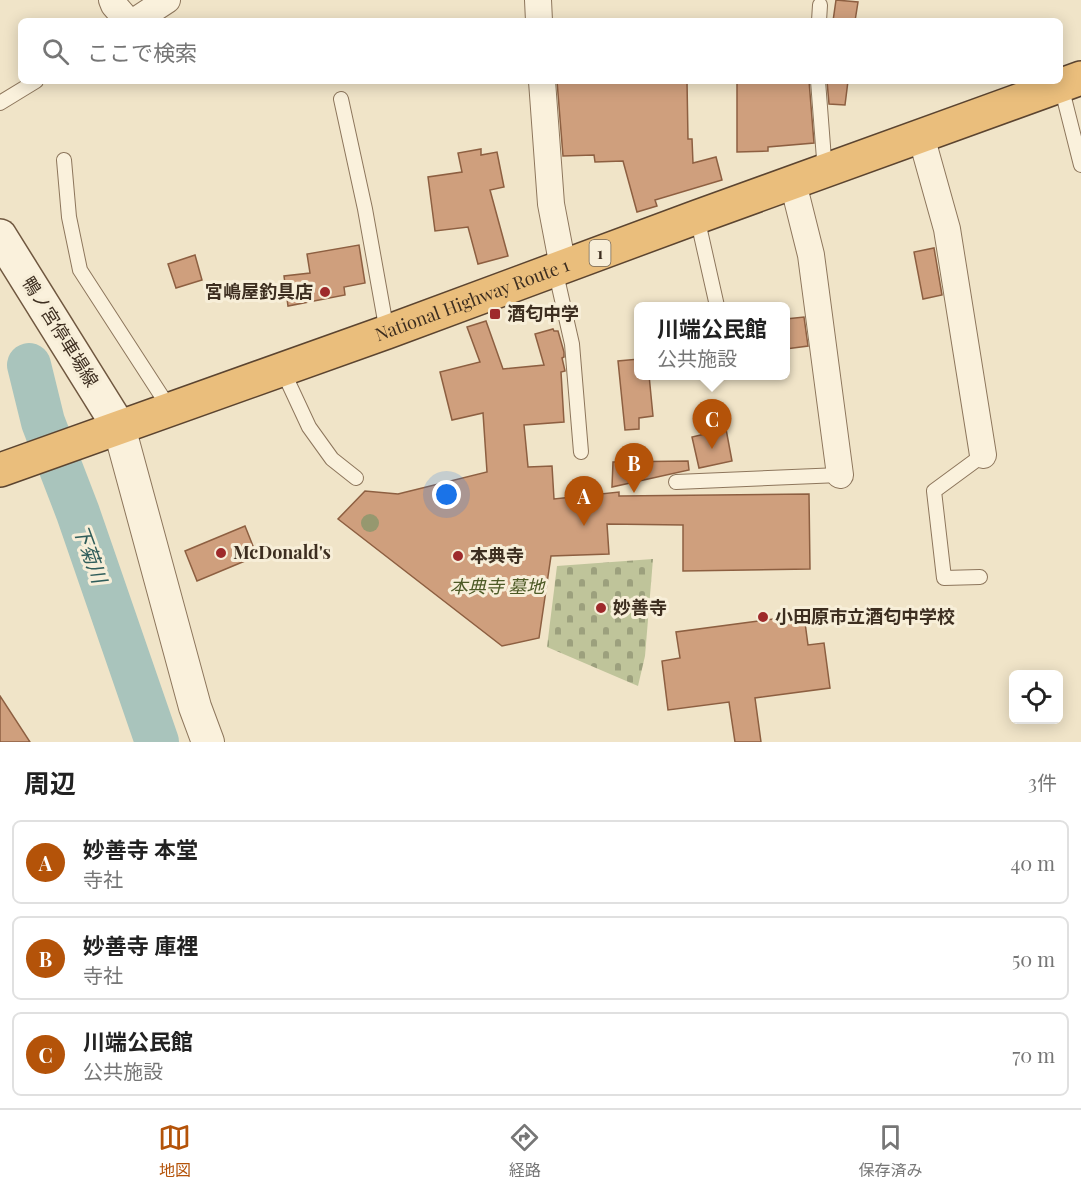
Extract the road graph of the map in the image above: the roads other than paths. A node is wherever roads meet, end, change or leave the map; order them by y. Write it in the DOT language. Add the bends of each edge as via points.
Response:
graph roads {
  1 [pos="112,0"];
  2 [pos="167,0"];
  3 [pos="538,0"];
  4 [pos="819,5"];
  5 [pos="125,18"];
  6 [pos="140,18"];
  7 [pos="539,18"];
  8 [pos="819,18"];
  9 [pos="1071,82"];
  10 [pos="31,84"];
  11 [pos="542,84"];
  12 [pos="818,84"];
  13 [pos="341,99"];
  14 [pos="0,103"];
  15 [pos="921,136"];
  16 [pos="64,160"];
  17 [pos="1081,165"];
  18 [pos="825,172"];
  19 [pos="793,183"];
  20 [pos="697,217"];
  21 [pos="0,236"];
  22 [pos="559,268"];
  23 [pos="716,302"];
  24 [pos="387,332"];
  25 [pos="282,369"];
  26 [pos="170,409"];
  27 [pos="107,432"];
  28 [pos="581,452"];
  29 [pos="983,455"];
  30 [pos="13,465"];
  31 [pos="840,475"];
  32 [pos="356,478"];
  33 [pos="676,482"];
  34 [pos="980,577"];
  35 [pos="208,742"];
  1 -- 5 [label="street"];
  2 -- 6 [label="street"];
  3 -- 7 [label="street"];
  4 -- 8 [label="lane"];
  9 -- 15 [label="highway, National Highway Route 1 / 1"];
  9 -- 17 [label="lane"];
  10 -- 14 [label="lane"];
  11 -- 22 [label="street"];
  12 -- 18 [label="lane"];
  13 -- 24 [label="lane"];
  15 -- 18 [label="highway, National Highway Route 1 / 1"];
  15 -- 29 [label="street" via="947,229"];
  16 -- 26 [label="lane" via="69,217 80,270"];
  18 -- 19 [label="highway, National Highway Route 1 / 1"];
  19 -- 20 [label="highway, National Highway Route 1 / 1"];
  19 -- 31 [label="street" via="811,255"];
  20 -- 22 [label="highway, National Highway Route 1 / 1"];
  20 -- 23 [label="lane"];
  21 -- 27 [label="main road, 鴨ノ宮停車場線"];
  22 -- 24 [label="highway, National Highway Route 1 / 1"];
  22 -- 28 [label="lane" via="572,344"];
  24 -- 25 [label="highway, National Highway Route 1 / 1"];
  25 -- 26 [label="highway, National Highway Route 1 / 1"];
  25 -- 32 [label="lane" via="309,427 332,459"];
  26 -- 27 [label="highway, National Highway Route 1 / 1"];
  27 -- 30 [label="highway, National Highway Route 1 / 1"];
  27 -- 35 [label="street"];
  29 -- 34 [label="lane" via="934,491 944,578"];
  31 -- 33 [label="lane"];
}
